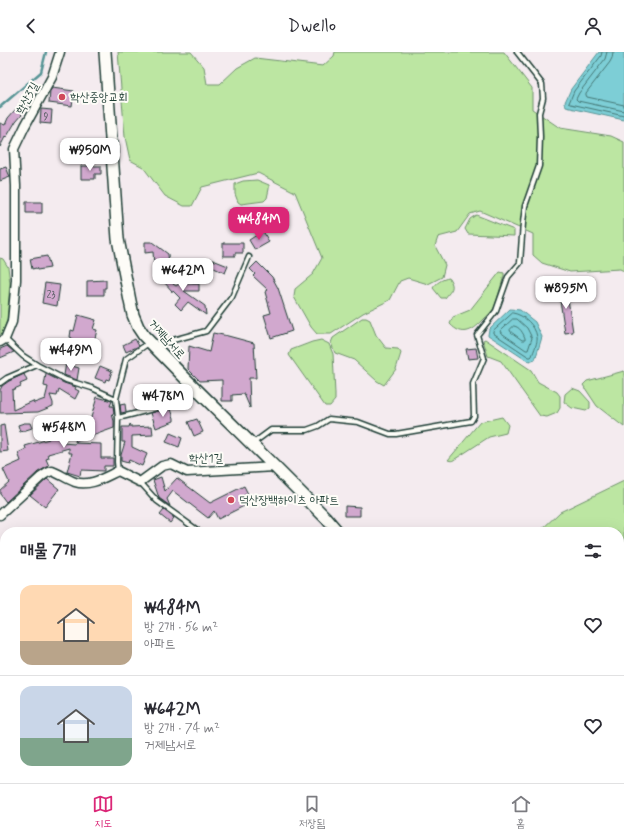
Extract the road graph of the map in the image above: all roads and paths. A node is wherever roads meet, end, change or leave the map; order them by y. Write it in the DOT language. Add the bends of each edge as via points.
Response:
graph roads {
  1 [pos="60,52"];
  2 [pos="105,52"];
  3 [pos="517,52"];
  4 [pos="249,257"];
  5 [pos="3,341"];
  6 [pos="151,344"];
  7 [pos="37,365"];
  8 [pos="0,383"];
  9 [pos="193,387"];
  10 [pos="116,399"];
  11 [pos="118,418"];
  12 [pos="252,444"];
  13 [pos="275,467"];
  14 [pos="118,471"];
  15 [pos="140,482"];
  16 [pos="0,515"];
  17 [pos="193,527"];
  18 [pos="331,527"];
  1 -- 5 [label="street, 학산3길" via="52,77 14,149 16,280 12,322"];
  2 -- 6 [label="main road, 거제남서로" via="118,238 133,315 138,327"];
  3 -- 12 [label="lane" via="542,84 543,98 538,113 539,166 525,206 520,263 508,277 496,311 477,335 484,358 473,384 474,416 470,421 396,434 358,422 329,419 306,430 271,430"];
  4 -- 6 [label="lane" via="232,296 206,331"];
  5 -- 7 [label="lane"];
  6 -- 9 [label="main road, 거제남서로"];
  6 -- 10 [label="lane" via="126,358"];
  7 -- 8 [label="lane"];
  7 -- 10 [label="lane" via="66,380"];
  9 -- 11 [label="lane" via="160,407"];
  9 -- 12 [label="main road, 거제남서로"];
  10 -- 11 [label="lane"];
  11 -- 14 [label="lane"];
  12 -- 13 [label="main road, 거제남서로"];
  13 -- 15 [label="street, 학산1길" via="187,472 171,464 162,466"];
  13 -- 18 [label="main road, 거제남서로"];
  14 -- 15 [label="street"];
  14 -- 16 [label="street" via="99,481 82,483 52,471"];
  15 -- 17 [label="lane" via="157,501"];
}
